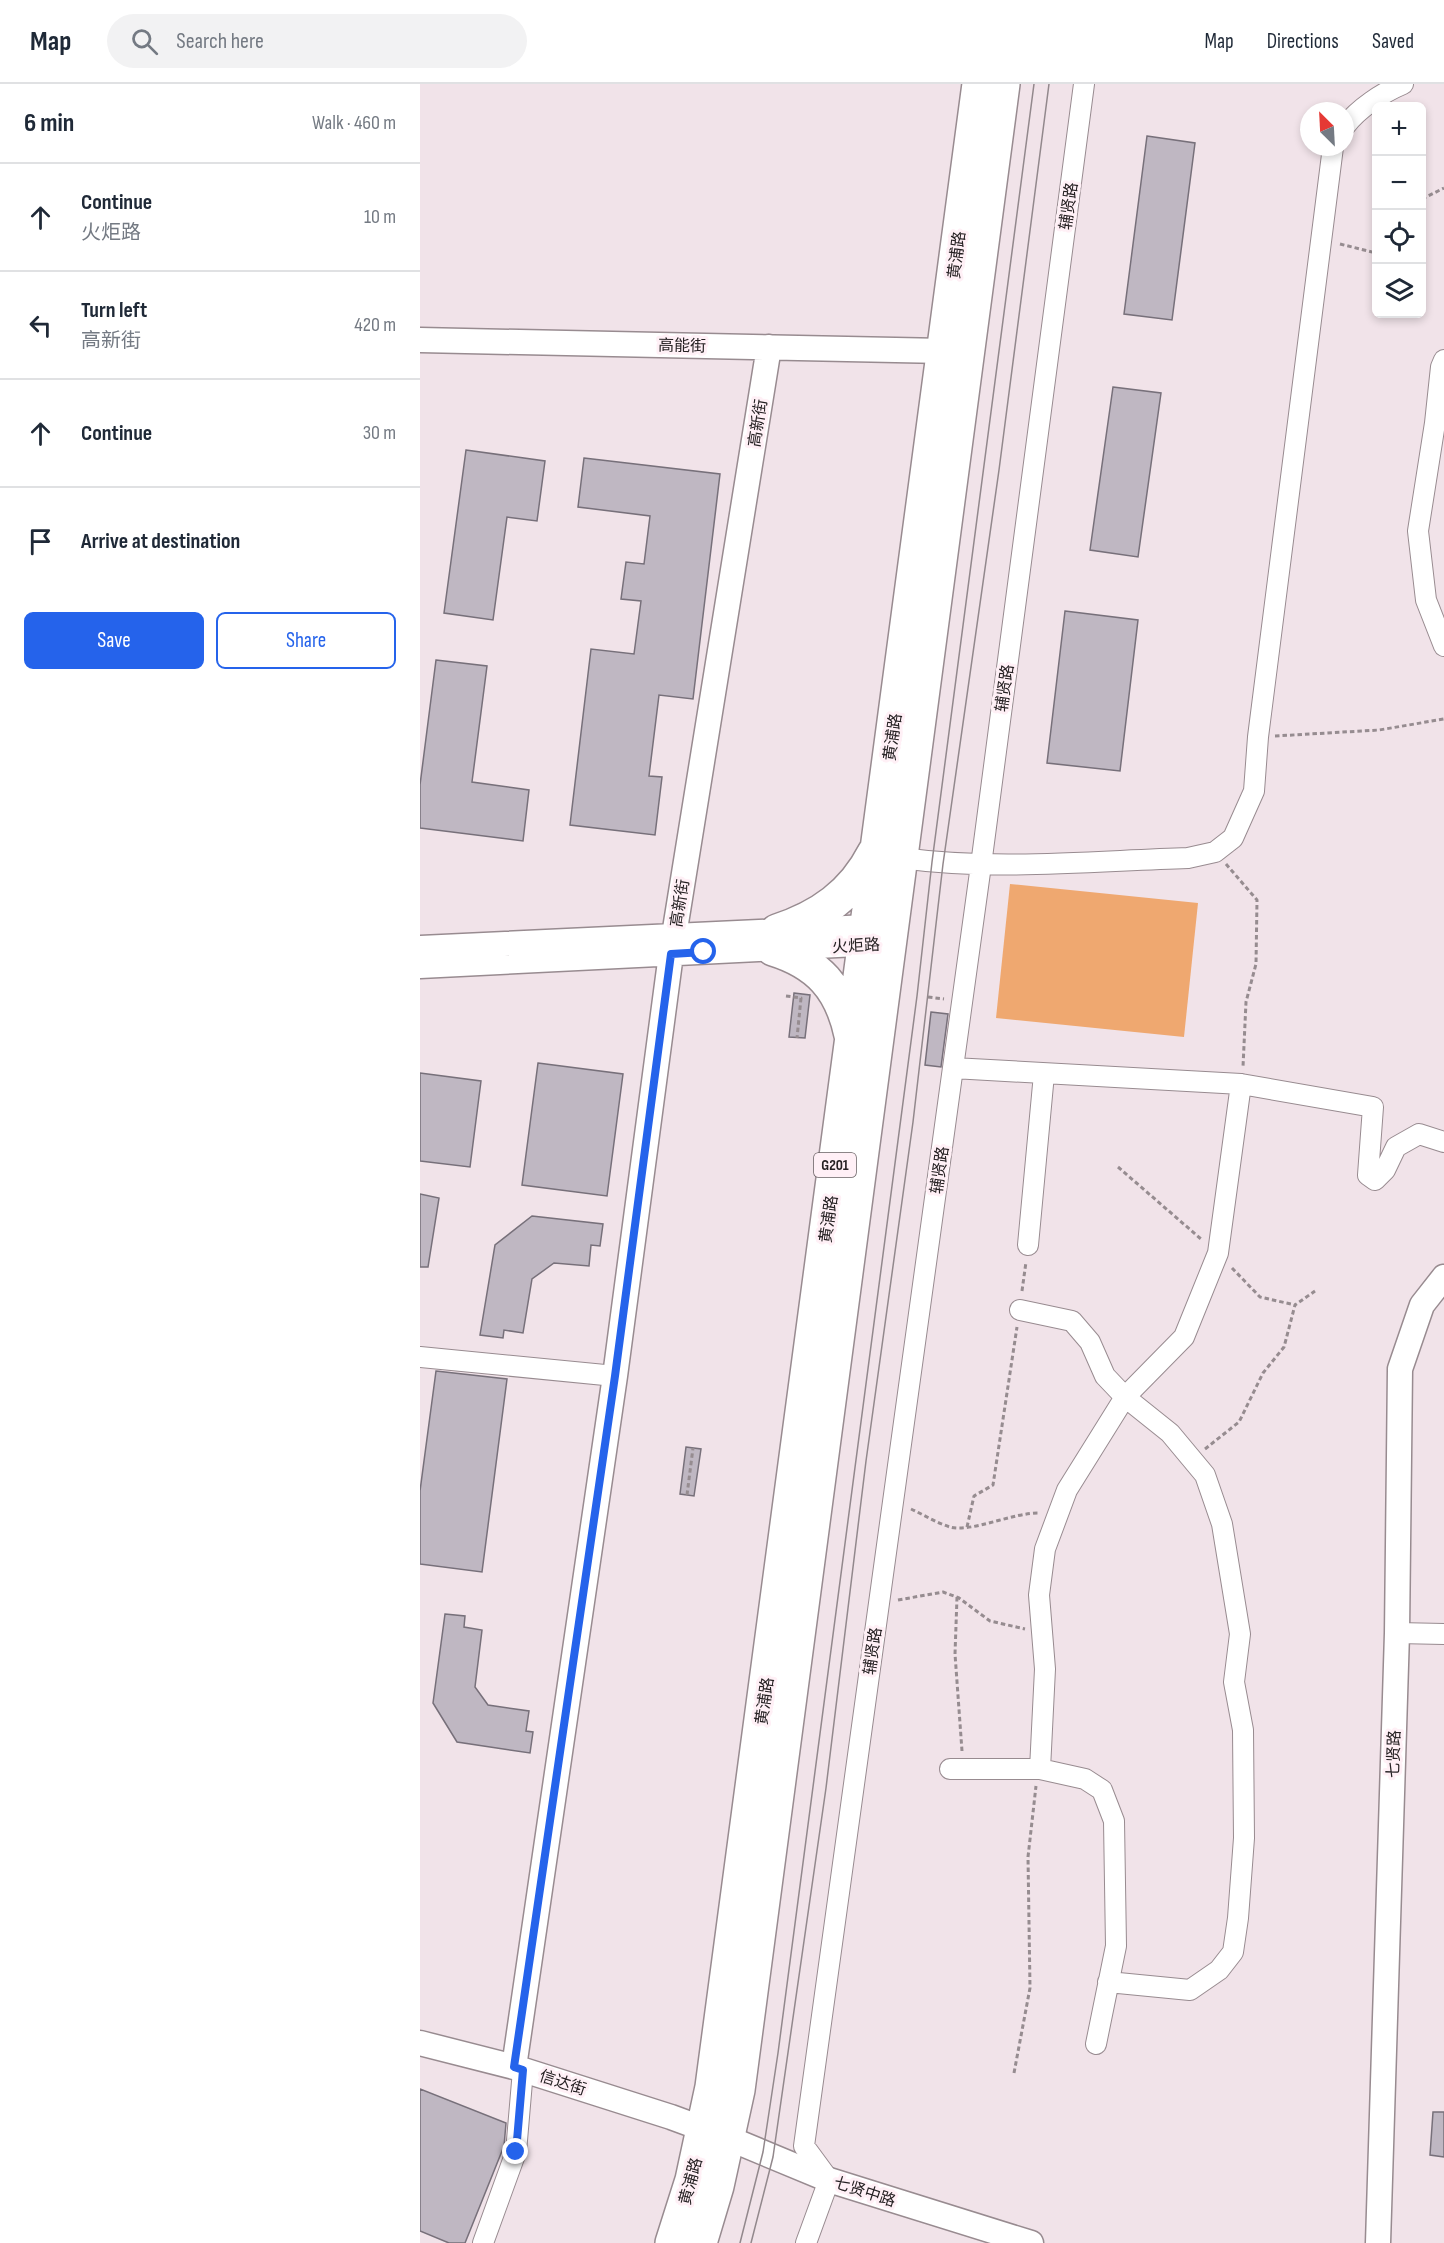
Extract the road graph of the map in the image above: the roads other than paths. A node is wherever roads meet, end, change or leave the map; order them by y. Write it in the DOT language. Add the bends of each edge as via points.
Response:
graph roads {
  1 [pos="979,84"];
  2 [pos="1003,84"];
  3 [pos="1084,84"];
  4 [pos="1403,84"];
  5 [pos="1354,114"];
  6 [pos="1332,156"];
  7 [pos="420,340"];
  8 [pos="769,347"];
  9 [pos="944,351"];
  10 [pos="1444,360"];
  11 [pos="1444,646"];
  12 [pos="889,852"];
  13 [pos="981,865"];
  14 [pos="874,938"];
  15 [pos="775,940"];
  16 [pos="672,945"];
  17 [pos="420,948"];
  18 [pos="420,966"];
  19 [pos="852,1038"];
  20 [pos="953,1068"];
  21 [pos="1044,1074"];
  22 [pos="1241,1084"];
  23 [pos="1444,1142"];
  24 [pos="1028,1245"];
  25 [pos="1444,1277"];
  26 [pos="1020,1310"];
  27 [pos="420,1357"];
  28 [pos="615,1376"];
  29 [pos="1125,1397"];
  30 [pos="1397,1633"];
  31 [pos="1444,1634"];
  32 [pos="957,1769"];
  33 [pos="1039,1769"];
  34 [pos="1108,1982"];
  35 [pos="420,2043"];
  36 [pos="1096,2044"];
  37 [pos="519,2068"];
  38 [pos="716,2133"];
  39 [pos="830,2180"];
  40 [pos="1028,2242"];
  41 [pos="483,2243"];
  42 [pos="672,2243"];
  43 [pos="700,2243"];
  44 [pos="806,2243"];
  45 [pos="1378,2243"];
  1 -- 9 [label="highway, 黄浦路 / G201"];
  2 -- 12 [label="highway, 黄浦路 / G201"];
  3 -- 13 [label="street, 辅贤路"];
  4 -- 5 [label="street"];
  6 -- 13 [label="street" via="1254,791 1233,838 1215,852 1188,858"];
  7 -- 8 [label="street, 高能街"];
  8 -- 9 [label="street, 高能街"];
  8 -- 16 [label="street, 高新街"];
  9 -- 12 [label="highway, 黄浦路 / G201"];
  10 -- 11 [label="street" via="1418,531 1426,600"];
  12 -- 13 [label="street" via="943,864"];
  12 -- 14 [label="highway, 黄浦路 / G201"];
  12 -- 15 [label="highway" via="840,899"];
  13 -- 20 [label="street, 辅贤路"];
  14 -- 15 [label="street, 火炬路"];
  14 -- 19 [label="highway, 黄浦路 / G201"];
  14 -- 38 [label="highway, 黄浦路 / G201" via="740,2078"];
  15 -- 16 [label="street, 火炬路"];
  15 -- 19 [label="highway" via="830,985 841,1002"];
  16 -- 17 [label="street, 火炬路"];
  16 -- 18 [label="street, 火炬路"];
  16 -- 28 [label="street, 高新街"];
  19 -- 38 [label="highway, 黄浦路 / G201" via="714,2075"];
  20 -- 21 [label="street"];
  20 -- 39 [label="street, 辅贤路" via="804,2146"];
  21 -- 22 [label="street"];
  21 -- 24 [label="street"];
  22 -- 23 [label="street" via="1373,1107 1368,1175 1375,1180 1385,1170 1396,1147 1419,1134"];
  22 -- 29 [label="street" via="1218,1253 1184,1337"];
  25 -- 30 [label="street, 七贤路" via="1422,1305 1400,1369"];
  26 -- 29 [label="street" via="1072,1321 1090,1342 1105,1376"];
  27 -- 28 [label="street"];
  28 -- 37 [label="street, 高新街"];
  29 -- 33 [label="street" via="1067,1490 1045,1549 1039,1595 1045,1669"];
  29 -- 34 [label="street" via="1170,1433 1205,1475 1222,1524 1240,1634 1234,1682 1243,1730 1244,1838 1233,1952 1219,1970 1190,1990"];
  30 -- 31 [label="street"];
  30 -- 45 [label="street, 七贤路"];
  32 -- 33 [label="street"];
  33 -- 34 [label="street" via="1085,1779 1102,1790 1114,1821 1116,1946"];
  34 -- 36 [label="street"];
  35 -- 37 [label="street, 信达街"];
  37 -- 38 [label="street, 信达街"];
  37 -- 41 [label="street" via="516,2152"];
  38 -- 39 [label="street, 七贤中路"];
  38 -- 42 [label="highway, 黄浦路 / G201" via="692,2180"];
  38 -- 43 [label="highway, 黄浦路 / G201" via="717,2186"];
  39 -- 40 [label="street, 七贤中路"];
  39 -- 44 [label="street"];
}
